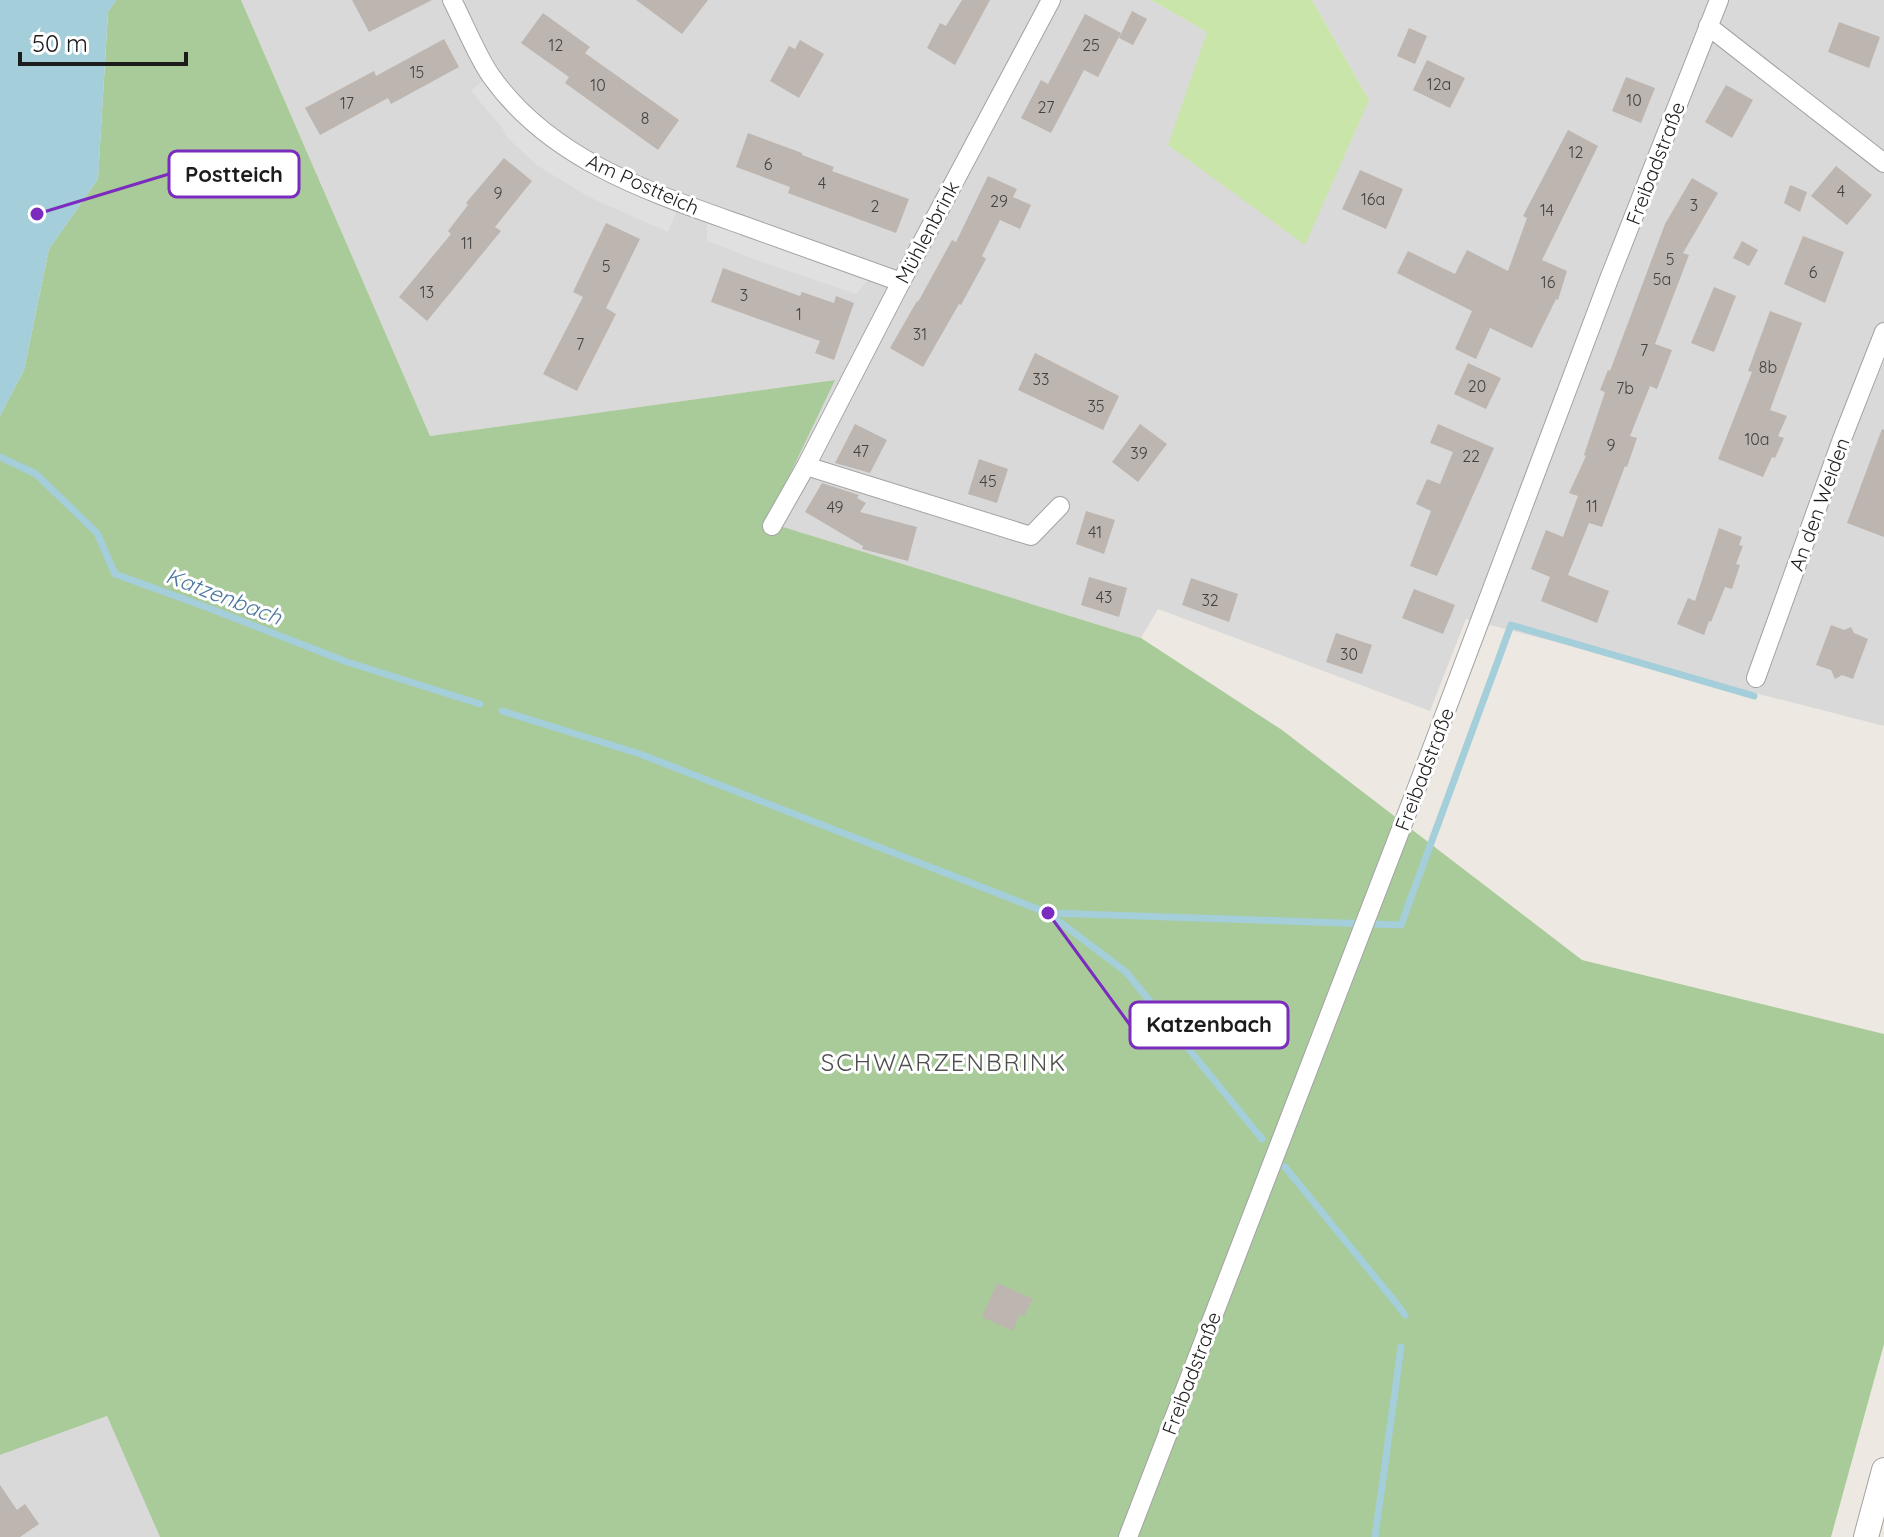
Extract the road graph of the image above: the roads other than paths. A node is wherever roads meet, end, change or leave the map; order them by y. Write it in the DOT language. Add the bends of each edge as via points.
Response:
graph roads {
  1 [pos="452,0"];
  2 [pos="1051,0"];
  3 [pos="1719,0"];
  4 [pos="1708,26"];
  5 [pos="1884,163"];
  6 [pos="901,282"];
  7 [pos="1884,332"];
  8 [pos="806,466"];
  9 [pos="1060,506"];
  10 [pos="772,526"];
  11 [pos="1756,678"];
  12 [pos="1884,1470"];
  13 [pos="1128,1537"];
  14 [pos="1866,1537"];
  1 -- 6 [label="street, Am Postteich" via="490,75 520,110 569,150 627,182"];
  2 -- 6 [label="street, Mühlenbrink"];
  3 -- 4 [label="street, Freibadstraße"];
  4 -- 5 [label="street"];
  4 -- 13 [label="street, Freibadstraße"];
  6 -- 8 [label="street, Mühlenbrink"];
  7 -- 11 [label="street, An den Weiden"];
  8 -- 9 [label="street" via="1031,536"];
  8 -- 10 [label="street, Mühlenbrink"];
  12 -- 14 [label="street"];
}
